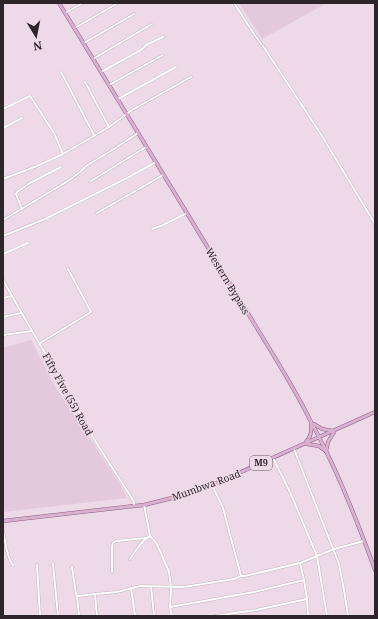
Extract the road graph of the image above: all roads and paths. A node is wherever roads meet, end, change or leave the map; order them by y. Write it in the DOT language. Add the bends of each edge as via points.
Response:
graph roads {
  1 [pos="59,3"];
  2 [pos="83,3"];
  3 [pos="118,3"];
  4 [pos="234,3"];
  5 [pos="66,13"];
  6 [pos="134,14"];
  7 [pos="152,24"];
  8 [pos="74,28"];
  9 [pos="162,37"];
  10 [pos="84,43"];
  11 [pos="163,56"];
  12 [pos="93,59"];
  13 [pos="176,67"];
  14 [pos="61,72"];
  15 [pos="101,72"];
  16 [pos="191,77"];
  17 [pos="85,82"];
  18 [pos="109,85"];
  19 [pos="118,99"];
  20 [pos="3,109"];
  21 [pos="126,114"];
  22 [pos="22,118"];
  23 [pos="109,127"];
  24 [pos="3,128"];
  25 [pos="138,133"];
  26 [pos="94,135"];
  27 [pos="146,147"];
  28 [pos="63,154"];
  29 [pos="156,162"];
  30 [pos="62,167"];
  31 [pos="163,175"];
  32 [pos="3,178"];
  33 [pos="91,181"];
  34 [pos="22,209"];
  35 [pos="97,213"];
  36 [pos="187,213"];
  37 [pos="3,220"];
  38 [pos="375,224"];
  39 [pos="152,229"];
  40 [pos="3,236"];
  41 [pos="28,243"];
  42 [pos="3,254"];
  43 [pos="68,269"];
  44 [pos="3,280"];
  45 [pos="12,296"];
  46 [pos="3,298"];
  47 [pos="21,313"];
  48 [pos="3,317"];
  49 [pos="32,331"];
  50 [pos="3,335"];
  51 [pos="40,343"];
  52 [pos="375,412"];
  53 [pos="311,421"];
  54 [pos="335,430"];
  55 [pos="320,437"];
  56 [pos="305,444"];
  57 [pos="294,449"];
  58 [pos="326,452"];
  59 [pos="273,458"];
  60 [pos="212,485"];
  61 [pos="144,505"];
  62 [pos="134,506"];
  63 [pos="3,521"];
  64 [pos="3,531"];
  65 [pos="150,536"];
  66 [pos="146,538"];
  67 [pos="364,541"];
  68 [pos="334,549"];
  69 [pos="317,556"];
  70 [pos="130,559"];
  71 [pos="300,563"];
  72 [pos="53,564"];
  73 [pos="13,565"];
  74 [pos="37,565"];
  75 [pos="72,567"];
  76 [pos="375,570"];
  77 [pos="112,572"];
  78 [pos="241,576"];
  79 [pos="304,580"];
  80 [pos="151,586"];
  81 [pos="131,588"];
  82 [pos="171,588"];
  83 [pos="96,594"];
  84 [pos="77,596"];
  85 [pos="307,599"];
  86 [pos="170,607"];
  87 [pos="40,616"];
  88 [pos="58,616"];
  89 [pos="79,616"];
  90 [pos="97,616"];
  91 [pos="135,616"];
  92 [pos="154,616"];
  93 [pos="172,616"];
  94 [pos="214,616"];
  95 [pos="308,616"];
  96 [pos="328,616"];
  97 [pos="348,616"];
  1 -- 5 [label="main road, Western Bypass"];
  2 -- 5 [label="street"];
  3 -- 8 [label="street"];
  4 -- 38 [label="street" via="322,136"];
  5 -- 8 [label="main road, Western Bypass"];
  6 -- 10 [label="street"];
  7 -- 12 [label="street"];
  8 -- 10 [label="main road, Western Bypass"];
  9 -- 15 [label="street"];
  10 -- 12 [label="main road, Western Bypass"];
  11 -- 18 [label="street"];
  12 -- 15 [label="main road, Western Bypass"];
  13 -- 19 [label="street"];
  14 -- 26 [label="street"];
  15 -- 18 [label="main road, Western Bypass"];
  16 -- 21 [label="street"];
  17 -- 23 [label="street"];
  18 -- 19 [label="main road, Western Bypass"];
  19 -- 21 [label="main road, Western Bypass"];
  20 -- 28 [label="street" via="30,96 54,133"];
  21 -- 23 [label="street"];
  21 -- 25 [label="main road, Western Bypass"];
  22 -- 24 [label="street"];
  23 -- 26 [label="street"];
  25 -- 27 [label="main road, Western Bypass"];
  25 -- 34 [label="street"];
  26 -- 28 [label="street"];
  27 -- 29 [label="main road, Western Bypass"];
  27 -- 33 [label="street"];
  28 -- 32 [label="street"];
  29 -- 31 [label="main road, Western Bypass"];
  29 -- 40 [label="street" via="46,219"];
  30 -- 34 [label="street" via="16,192"];
  31 -- 35 [label="street"];
  31 -- 36 [label="main road, Western Bypass"];
  34 -- 37 [label="street"];
  36 -- 39 [label="street"];
  36 -- 53 [label="main road, Western Bypass"];
  41 -- 42 [label="street"];
  43 -- 51 [label="street" via="91,312"];
  44 -- 45 [label="street, Fifty Five (55) Road"];
  45 -- 46 [label="street"];
  45 -- 47 [label="street, Fifty Five (55) Road"];
  47 -- 48 [label="street"];
  47 -- 49 [label="street, Fifty Five (55) Road"];
  49 -- 50 [label="street"];
  49 -- 51 [label="street, Fifty Five (55) Road"];
  51 -- 62 [label="street, Fifty Five (55) Road"];
  52 -- 54 [label="main road, Mumbwa Road / M9"];
  53 -- 54 [label="main road" via="322,429"];
  53 -- 55 [label="main road, Western Bypass"];
  53 -- 56 [label="main road" via="311,434"];
  54 -- 55 [label="main road, Mumbwa Road / M9"];
  54 -- 58 [label="main road"];
  55 -- 56 [label="main road, Mumbwa Road / M9"];
  55 -- 58 [label="main road, Western Bypass"];
  56 -- 57 [label="main road, Mumbwa Road / M9"];
  56 -- 58 [label="main road" via="319,446"];
  57 -- 59 [label="main road, Mumbwa Road / M9"];
  57 -- 68 [label="street"];
  58 -- 67 [label="main road, Western Bypass"];
  59 -- 60 [label="main road, Mumbwa Road / M9"];
  59 -- 69 [label="street"];
  60 -- 61 [label="main road, Mumbwa Road / M9"];
  60 -- 78 [label="street" via="223,508"];
  61 -- 62 [label="main road, Mumbwa Road / M9"];
  61 -- 65 [label="street"];
  62 -- 63 [label="main road, Mumbwa Road / M9"];
  64 -- 73 [label="street"];
  65 -- 66 [label="street"];
  65 -- 82 [label="street" via="157,544 169,572"];
  66 -- 70 [label="street"];
  66 -- 77 [label="street" via="113,543"];
  67 -- 68 [label="street"];
  67 -- 76 [label="main road, Western Bypass"];
  68 -- 69 [label="street"];
  68 -- 97 [label="street" via="341,569"];
  69 -- 71 [label="street"];
  69 -- 96 [label="street"];
  71 -- 78 [label="street"];
  71 -- 79 [label="street"];
  72 -- 88 [label="street"];
  74 -- 87 [label="street"];
  75 -- 84 [label="street"];
  78 -- 82 [label="street"];
  79 -- 85 [label="street"];
  79 -- 86 [label="street"];
  80 -- 81 [label="street"];
  80 -- 82 [label="street"];
  80 -- 92 [label="street"];
  81 -- 83 [label="street"];
  81 -- 91 [label="street"];
  82 -- 86 [label="street"];
  83 -- 84 [label="street"];
  83 -- 90 [label="street"];
  84 -- 89 [label="street"];
  85 -- 94 [label="street"];
  85 -- 95 [label="street"];
  86 -- 93 [label="street"];
}
